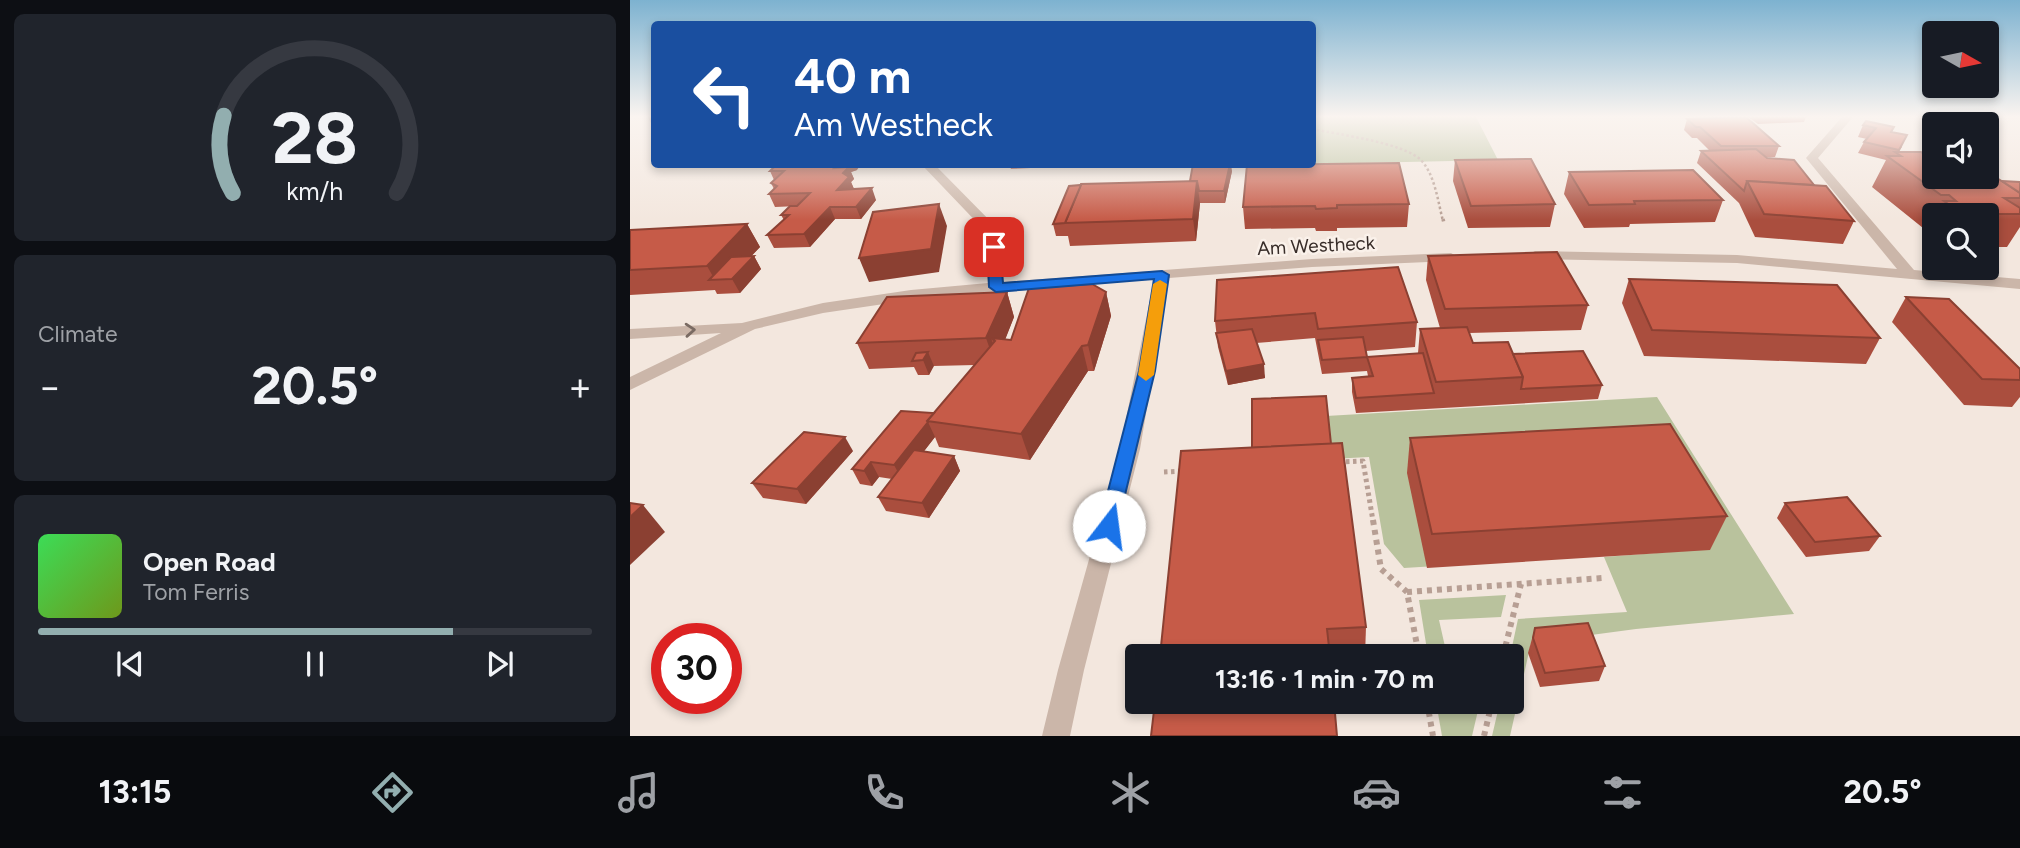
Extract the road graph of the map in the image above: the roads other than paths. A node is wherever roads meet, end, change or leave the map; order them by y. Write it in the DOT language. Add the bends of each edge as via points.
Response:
graph roads {
  1 [pos="1818,151"];
  2 [pos="931,168"];
  3 [pos="1525,256"];
  4 [pos="1469,257"];
  5 [pos="1909,274"];
  6 [pos="1162,275"];
  7 [pos="2020,284"];
  8 [pos="996,287"];
  9 [pos="749,326"];
  10 [pos="630,334"];
  11 [pos="630,384"];
  12 [pos="1056,736"];
  1 -- 5 [label="street" via="1812,158"];
  2 -- 8 [label="street" via="993,231"];
  3 -- 5 [label="street" via="1678,256"];
  4 -- 6 [label="street, Am Westheck"];
  5 -- 7 [label="street"];
  6 -- 8 [label="street, Am Westheck"];
  6 -- 12 [label="street" via="1124,474 1066,683"];
  8 -- 9 [label="street, Am Westheck" via="823,308"];
  10 -- 9 [label="street, one-way"];
  9 -- 11 [label="street, Am Westheck"];
}
